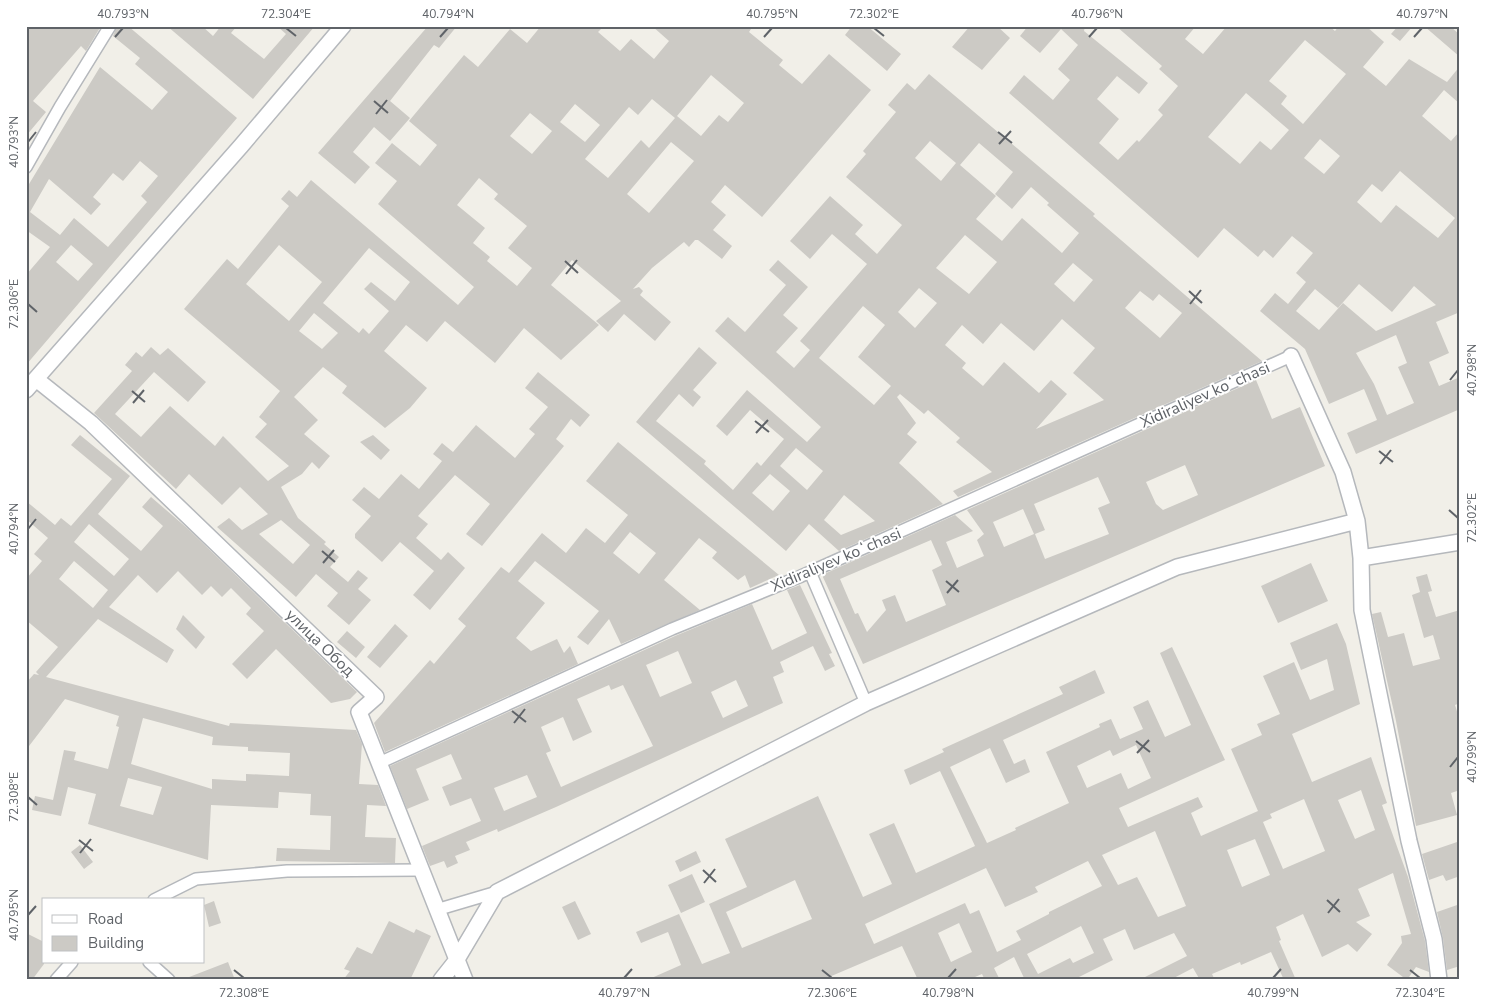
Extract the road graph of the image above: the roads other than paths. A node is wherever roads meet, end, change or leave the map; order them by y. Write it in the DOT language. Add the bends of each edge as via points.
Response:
graph roads {
  1 [pos="110,26"];
  2 [pos="343,26"];
  3 [pos="26,167"];
  4 [pos="1291,356"];
  5 [pos="31,385"];
  6 [pos="1357,521"];
  7 [pos="1460,542"];
  8 [pos="1361,558"];
  9 [pos="810,572"];
  10 [pos="866,703"];
  11 [pos="380,763"];
  12 [pos="420,870"];
  13 [pos="497,892"];
  14 [pos="158,898"];
  15 [pos="436,910"];
  16 [pos="456,961"];
  17 [pos="70,964"];
  18 [pos="151,964"];
  19 [pos="56,980"];
  20 [pos="169,980"];
  21 [pos="441,980"];
  22 [pos="465,980"];
  23 [pos="1439,980"];
  1 -- 3 [label="street"];
  2 -- 5 [label="street"];
  4 -- 6 [label="street" via="1343,472"];
  4 -- 9 [label="street, Xidiraliyev koʻchasi"];
  5 -- 11 [label="street, улица Обод" via="98,430 376,698 359,712"];
  6 -- 8 [label="street"];
  6 -- 10 [label="street" via="1177,567"];
  7 -- 8 [label="street"];
  8 -- 23 [label="street" via="1362,610 1409,841 1434,939"];
  9 -- 10 [label="street"];
  9 -- 11 [label="street, Xidiraliyev koʻchasi" via="672,629"];
  10 -- 13 [label="street"];
  11 -- 12 [label="street, улица Обод"];
  12 -- 14 [label="street" via="286,871 196,879"];
  12 -- 15 [label="street, улица Обод"];
  13 -- 15 [label="street"];
  13 -- 16 [label="street"];
  15 -- 16 [label="street, улица Обод"];
  16 -- 21 [label="street"];
  16 -- 22 [label="street, улица Обод"];
  17 -- 19 [label="street"];
  18 -- 20 [label="street"];
}
